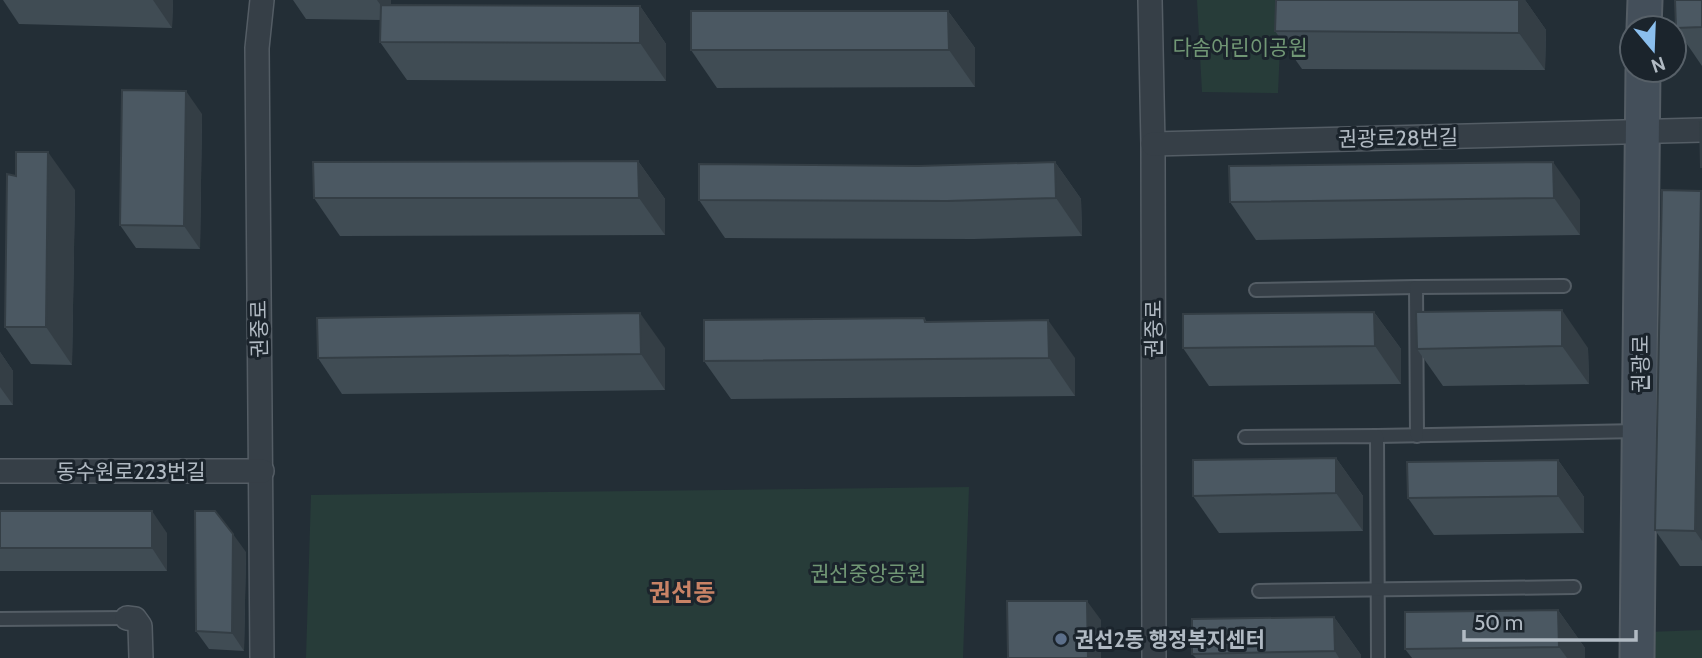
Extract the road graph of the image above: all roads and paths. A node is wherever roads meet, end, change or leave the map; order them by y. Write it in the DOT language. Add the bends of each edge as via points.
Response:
graph roads {
  1 [pos="262,0"];
  2 [pos="1150,0"];
  3 [pos="1643,84"];
  4 [pos="1702,131"];
  5 [pos="1642,133"];
  6 [pos="1153,144"];
  7 [pos="1564,286"];
  8 [pos="1416,288"];
  9 [pos="1256,290"];
  10 [pos="1640,431"];
  11 [pos="1245,436"];
  12 [pos="1377,436"];
  13 [pos="1417,436"];
  14 [pos="0,471"];
  15 [pos="262,471"];
  16 [pos="1574,587"];
  17 [pos="1377,589"];
  18 [pos="1259,591"];
  19 [pos="127,618"];
  20 [pos="0,619"];
  21 [pos="141,658"];
  22 [pos="262,658"];
  23 [pos="1154,658"];
  24 [pos="1378,658"];
  25 [pos="1637,658"];
  1 -- 15 [label="street, 권중로" via="257,48"];
  2 -- 6 [label="street, 권중로"];
  3 -- 5 [label="street, 권광로"];
  4 -- 5 [label="street, 권광로28번길"];
  5 -- 6 [label="street, 권광로28번길"];
  5 -- 10 [label="street, 권광로"];
  6 -- 23 [label="street, 권중로"];
  7 -- 8 [label="lane"];
  8 -- 9 [label="lane"];
  8 -- 13 [label="lane"];
  10 -- 13 [label="lane"];
  10 -- 25 [label="street, 권광로"];
  11 -- 12 [label="lane"];
  12 -- 13 [label="lane"];
  12 -- 17 [label="lane"];
  14 -- 15 [label="street, 동수원로223번길"];
  15 -- 22 [label="street, 권중로"];
  16 -- 17 [label="lane"];
  17 -- 18 [label="lane"];
  17 -- 24 [label="lane"];
  19 -- 20 [label="lane"];
  19 -- 21 [label="street" via="140,626"];
}
